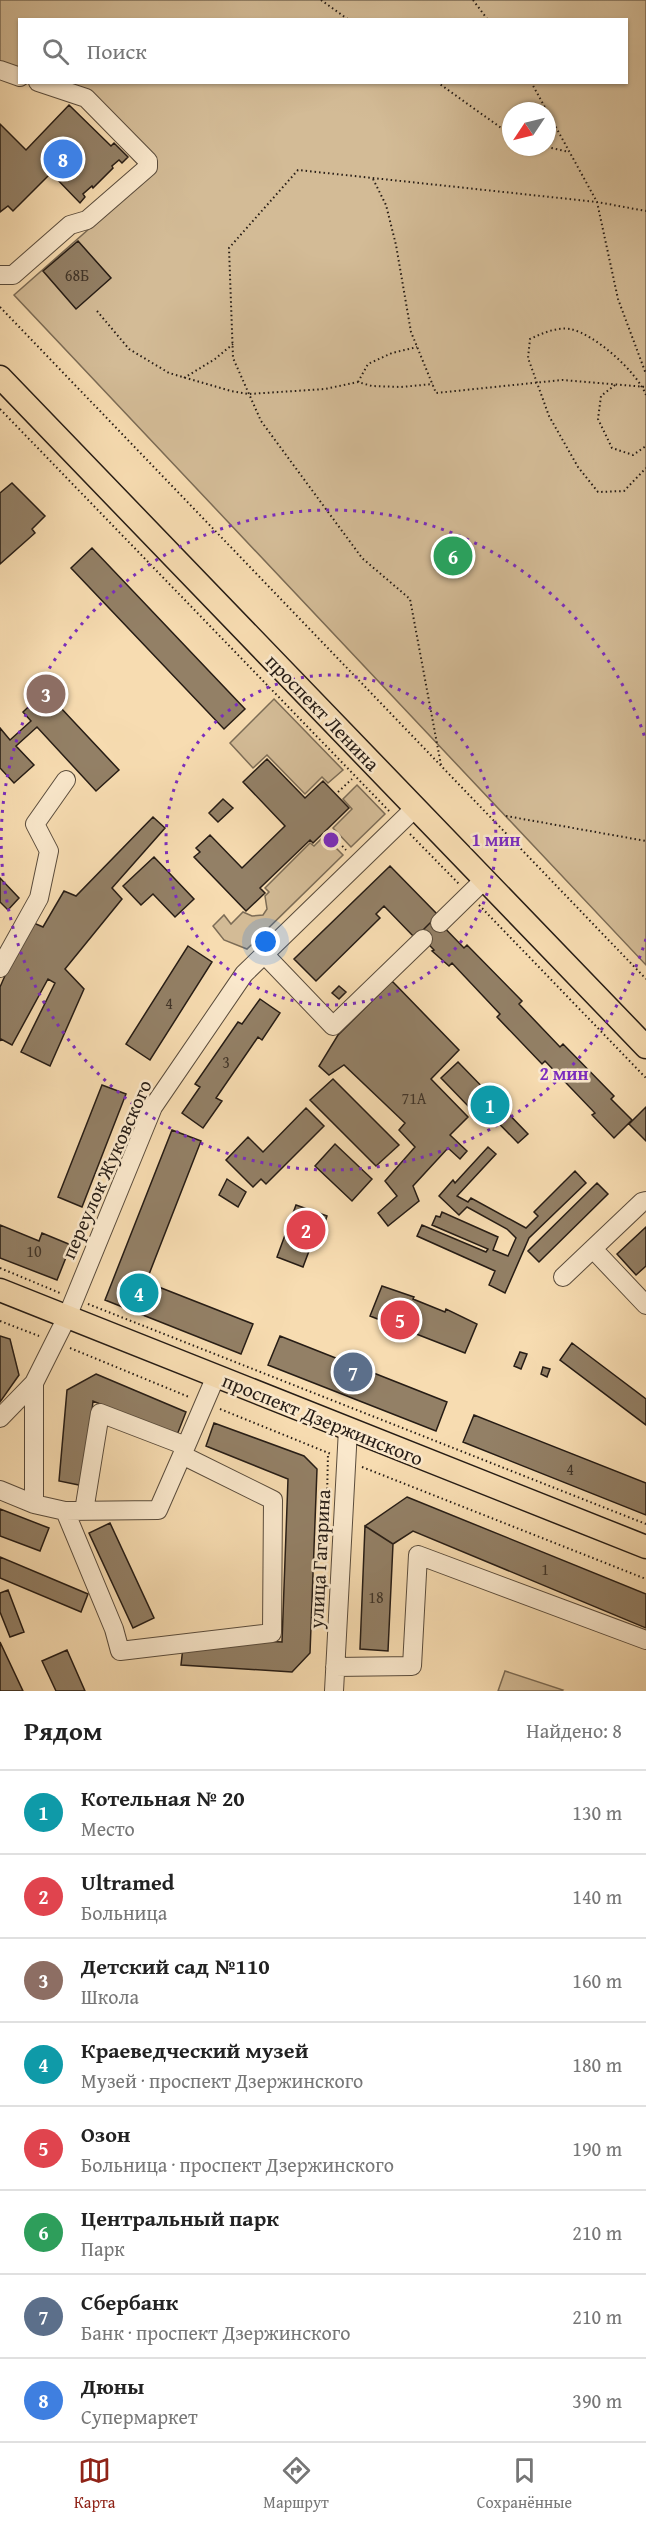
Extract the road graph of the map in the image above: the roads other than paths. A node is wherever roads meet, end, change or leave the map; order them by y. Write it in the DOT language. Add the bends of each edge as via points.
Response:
graph roads {
  1 [pos="0,70"];
  2 [pos="18,76"];
  3 [pos="44,84"];
  4 [pos="0,274"];
  5 [pos="0,377"];
  6 [pos="66,780"];
  7 [pos="407,815"];
  8 [pos="477,887"];
  9 [pos="440,923"];
  10 [pos="423,939"];
  11 [pos="264,954"];
  12 [pos="0,968"];
  13 [pos="646,1047"];
  14 [pos="646,1201"];
  15 [pos="593,1249"];
  16 [pos="563,1278"];
  17 [pos="0,1290"];
  18 [pos="646,1305"];
  19 [pos="71,1307"];
  20 [pos="216,1376"];
  21 [pos="34,1383"];
  22 [pos="0,1418"];
  23 [pos="348,1429"];
  24 [pos="184,1451"];
  25 [pos="0,1490"];
  26 [pos="34,1504"];
  27 [pos="75,1511"];
  28 [pos="646,1547"];
  29 [pos="646,1640"];
  30 [pos="335,1666"];
  31 [pos="334,1691"];
  1 -- 2 [label="street"];
  3 -- 4 [label="street" via="86,98 148,161 148,167 87,220 70,225 12,275"];
  5 -- 7 [label="main road, проспект Ленина"];
  6 -- 12 [label="street" via="35,824 49,851 39,898"];
  7 -- 8 [label="main road, проспект Ленина"];
  7 -- 11 [label="street, переулок Жуковского"];
  8 -- 9 [label="street"];
  8 -- 13 [label="main road, проспект Ленина"];
  10 -- 11 [label="street" via="333,1026"];
  11 -- 19 [label="street, переулок Жуковского" via="225,999 153,1107"];
  14 -- 15 [label="street"];
  15 -- 16 [label="street"];
  15 -- 18 [label="street"];
  17 -- 19 [label="main road, проспект Дзержинского"];
  19 -- 20 [label="main road, проспект Дзержинского"];
  19 -- 21 [label="street, переулок Жуковского"];
  20 -- 23 [label="main road, проспект Дзержинского"];
  20 -- 24 [label="street"];
  21 -- 22 [label="street"];
  21 -- 26 [label="street"];
  23 -- 28 [label="main road, проспект Дзержинского"];
  23 -- 30 [label="street, улица Гагарина"];
  24 -- 27 [label="street" via="158,1510"];
  24 -- 27 [label="street" via="100,1413"];
  24 -- 27 [label="street" via="273,1500 272,1633 120,1651"];
  25 -- 26 [label="street"];
  26 -- 27 [label="street"];
  29 -- 30 [label="street" via="418,1555 412,1665"];
  30 -- 31 [label="street, улица Гагарина"];
}
